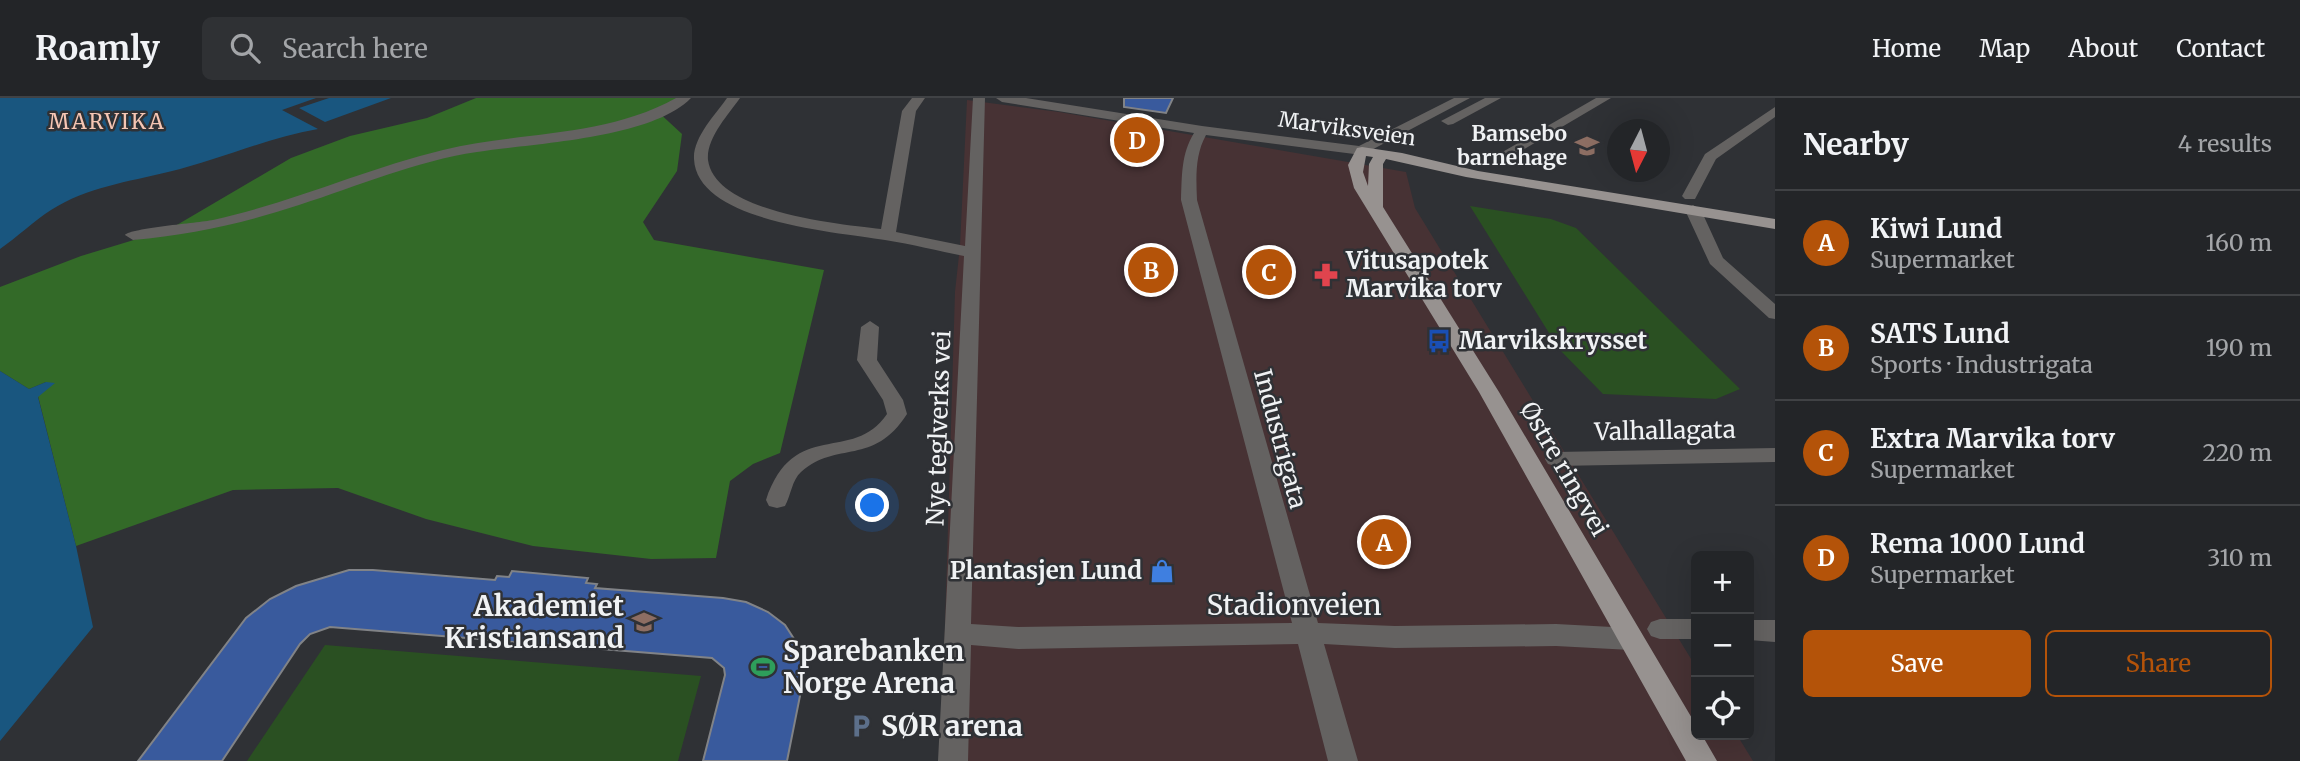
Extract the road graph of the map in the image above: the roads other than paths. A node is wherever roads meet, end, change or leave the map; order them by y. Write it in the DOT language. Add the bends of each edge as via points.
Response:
graph roads {
  1 [pos="685,98"];
  2 [pos="734,98"];
  3 [pos="919,98"];
  4 [pos="979,98"];
  5 [pos="1002,98"];
  6 [pos="1464,98"];
  7 [pos="1494,98"];
  8 [pos="1605,98"];
  9 [pos="1775,111"];
  10 [pos="1202,130"];
  11 [pos="1359,154"];
  12 [pos="1380,157"];
  13 [pos="1499,158"];
  14 [pos="1692,203"];
  15 [pos="1375,207"];
  16 [pos="1775,224"];
  17 [pos="133,235"];
  18 [pos="886,235"];
  19 [pos="974,253"];
  20 [pos="1775,314"];
  21 [pos="870,327"];
  22 [pos="1775,456"];
  23 [pos="1556,459"];
  24 [pos="777,500"];
  25 [pos="1660,629"];
  26 [pos="1691,629"];
  27 [pos="1754,630"];
  28 [pos="1775,631"];
  29 [pos="957,634"];
  30 [pos="1307,634"];
  31 [pos="1631,639"];
  32 [pos="953,761"];
  33 [pos="1343,761"];
  34 [pos="1702,761"];
  1 -- 17 [label="street" via="628,125 468,149 205,227"];
  2 -- 18 [label="street" via="702,151 703,172 710,180 732,199 779,217"];
  3 -- 18 [label="street" via="909,111"];
  4 -- 19 [label="street, Nye teglverks vei"];
  5 -- 10 [label="street, Marviksveien"];
  6 -- 11 [label="street"];
  7 -- 12 [label="street" via="1427,132 1395,141"];
  8 -- 13 [label="street"];
  9 -- 14 [label="street" via="1710,158"];
  10 -- 11 [label="street, Marviksveien"];
  10 -- 30 [label="street, Industrigata" via="1189,165 1189,200"];
  11 -- 12 [label="main road, Marviksveien"];
  11 -- 15 [label="main road, Østre ringvei" via="1358,183"];
  12 -- 14 [label="main road, Marviksveien"];
  12 -- 15 [label="main road"];
  14 -- 16 [label="main road, Marviksveien"];
  14 -- 20 [label="street" via="1716,260"];
  15 -- 31 [label="main road, Østre ringvei" via="1489,392"];
  18 -- 19 [label="street"];
  19 -- 29 [label="street, Nye teglverks vei"];
  21 -- 24 [label="street" via="867,360 893,400 897,414 893,425 878,436 794,466 784,478"];
  22 -- 23 [label="street, Valhallagata"];
  25 -- 26 [label="street"];
  27 -- 28 [label="street"];
  29 -- 30 [label="street, Stadionveien" via="1018,638"];
  29 -- 32 [label="street, Nye teglverks vei"];
  30 -- 31 [label="street, Stadionveien"];
  30 -- 33 [label="street, Industrigata"];
  31 -- 34 [label="main road, Østre ringvei"];
}
